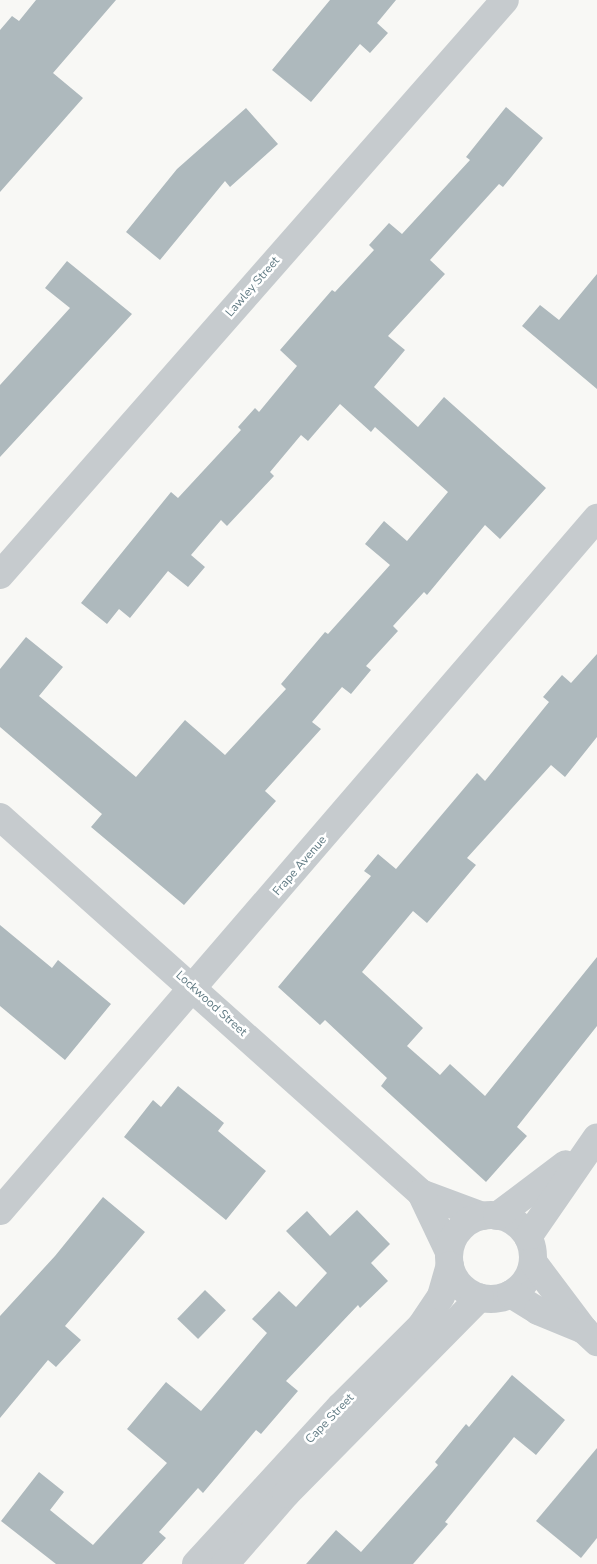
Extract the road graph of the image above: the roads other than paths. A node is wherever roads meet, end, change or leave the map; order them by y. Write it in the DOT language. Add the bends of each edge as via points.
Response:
graph roads {
  1 [pos="505,0"];
  2 [pos="597,518"];
  3 [pos="0,575"];
  4 [pos="0,817"];
  5 [pos="194,989"];
  6 [pos="592,1142"];
  7 [pos="421,1193"];
  8 [pos="0,1211"];
  9 [pos="490,1216"];
  10 [pos="530,1250"];
  11 [pos="450,1258"];
  12 [pos="511,1294"];
  13 [pos="480,1297"];
  14 [pos="590,1336"];
  15 [pos="196,1564"];
  16 [pos="225,1564"];
  1 -- 3 [label="street, Lawley Street"];
  2 -- 5 [label="street, Frape Avenue"];
  4 -- 5 [label="street, Lockwood Street"];
  5 -- 7 [label="street, Lockwood Street"];
  5 -- 8 [label="street, Frape Avenue"];
  6 -- 9 [label="street"];
  6 -- 10 [label="street"];
  7 -- 9 [label="street, Lockwood Street"];
  7 -- 11 [label="street, Lockwood Street"];
  9 -- 10 [label="street" via="520,1226"];
  9 -- 11 [label="street" via="461,1229"];
  10 -- 12 [label="street" via="529,1275"];
  10 -- 14 [label="street"];
  11 -- 13 [label="street" via="463,1288"];
  11 -- 15 [label="street, Cape Street" via="441,1296 421,1326 334,1413"];
  12 -- 13 [label="street" via="499,1298"];
  12 -- 14 [label="street"];
  13 -- 16 [label="street, Cape Street" via="286,1494"];
}
